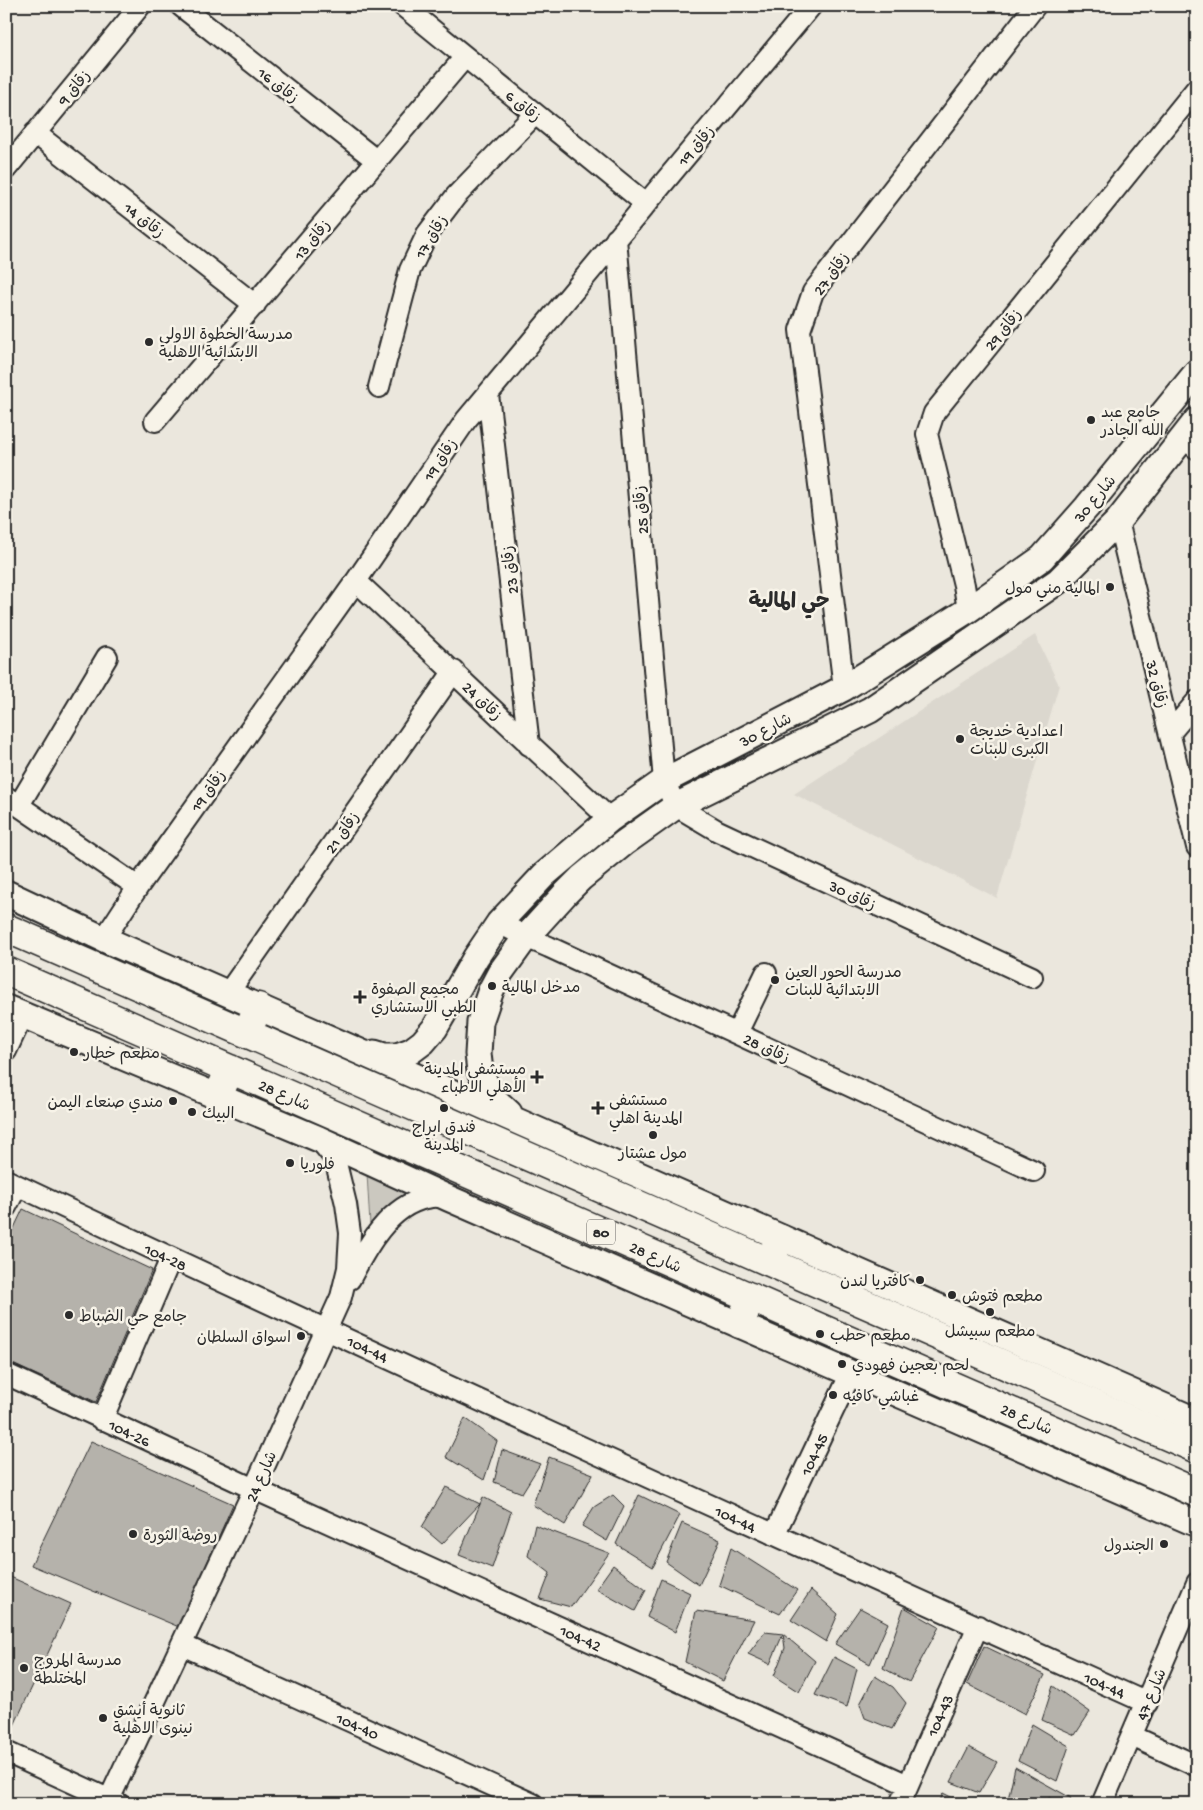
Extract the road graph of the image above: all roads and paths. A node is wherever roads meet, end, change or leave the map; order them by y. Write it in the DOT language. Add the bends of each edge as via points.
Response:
graph roads {
  1 [pos="140,6"];
  2 [pos="181,6"];
  3 [pos="403,6"];
  4 [pos="811,6"];
  5 [pos="1035,6"];
  6 [pos="466,57"];
  7 [pos="1197,88"];
  8 [pos="535,114"];
  9 [pos="35,133"];
  10 [pos="377,161"];
  11 [pos="6,169"];
  12 [pos="646,204"];
  13 [pos="616,239"];
  14 [pos="255,305"];
  15 [pos="1197,372"];
  16 [pos="379,387"];
  17 [pos="488,394"];
  18 [pos="155,421"];
  19 [pos="1192,435"];
  20 [pos="1118,521"];
  21 [pos="356,581"];
  22 [pos="968,610"];
  23 [pos="108,657"];
  24 [pos="454,672"];
  25 [pos="844,688"];
  26 [pos="1197,701"];
  27 [pos="1170,733"];
  28 [pos="530,745"];
  29 [pos="664,782"];
  30 [pos="12,801"];
  31 [pos="676,806"];
  32 [pos="610,819"];
  33 [pos="1197,847"];
  34 [pos="138,887"];
  35 [pos="6,893"];
  36 [pos="500,923"];
  37 [pos="8,934"];
  38 [pos="526,937"];
  39 [pos="104,939"];
  40 [pos="6,971"];
  41 [pos="766,973"];
  42 [pos="1032,977"];
  43 [pos="228,993"];
  44 [pos="258,1007"];
  45 [pos="15,1011"];
  46 [pos="247,1033"];
  47 [pos="737,1034"];
  48 [pos="336,1041"];
  49 [pos="6,1051"];
  50 [pos="230,1069"];
  51 [pos="218,1096"];
  52 [pos="519,1122"];
  53 [pos="319,1139"];
  54 [pos="1034,1171"];
  55 [pos="12,1183"];
  56 [pos="448,1198"];
  57 [pos="6,1207"];
  58 [pos="774,1250"];
  59 [pos="171,1258"];
  60 [pos="341,1297"];
  61 [pos="751,1297"];
  62 [pos="740,1324"];
  63 [pos="326,1329"];
  64 [pos="851,1373"];
  65 [pos="6,1374"];
  66 [pos="102,1420"];
  67 [pos="1197,1421"];
  68 [pos="1197,1448"];
  69 [pos="254,1489"];
  70 [pos="1197,1492"];
  71 [pos="1197,1524"];
  72 [pos="774,1536"];
  73 [pos="1197,1583"];
  74 [pos="978,1626"];
  75 [pos="182,1646"];
  76 [pos="1147,1702"];
  77 [pos="1132,1736"];
  78 [pos="6,1752"];
  79 [pos="1197,1766"];
  80 [pos="908,1785"];
  81 [pos="112,1802"];
  82 [pos="533,1804"];
  83 [pos="900,1804"];
  84 [pos="1102,1804"];
  1 -- 9 [label="street, زقاق 9"];
  2 -- 10 [label="street, زقاق 16"];
  3 -- 6 [label="street, زقاق 6"];
  4 -- 12 [label="street, زقاق 19"];
  5 -- 25 [label="street, زقاق 27" via="813,292 800,330"];
  6 -- 8 [label="street, زقاق 6"];
  6 -- 10 [label="street, زقاق 13"];
  7 -- 22 [label="street, زقاق 29" via="934,413 927,434"];
  8 -- 12 [label="street, زقاق 6"];
  8 -- 16 [label="street, زقاق 17" via="456,196 427,234 410,270"];
  9 -- 11 [label="street, زقاق 9"];
  9 -- 14 [label="street, زقاق 14"];
  10 -- 14 [label="street, زقاق 13"];
  12 -- 13 [label="street, زقاق 19"];
  13 -- 17 [label="street, زقاق 19"];
  13 -- 29 [label="street, زقاق 25"];
  14 -- 18 [label="street, زقاق 13"];
  15 -- 22 [label="main road, شارع 30" via="1042,558"];
  17 -- 21 [label="street, زقاق 19" via="466,420"];
  17 -- 28 [label="street, زقاق 23"];
  19 -- 20 [label="main road, شارع 30"];
  20 -- 27 [label="street, زقاق 32"];
  20 -- 31 [label="main road, شارع 30" via="1058,580 870,710"];
  21 -- 24 [label="street, زقاق 24"];
  21 -- 34 [label="street, زقاق 19"];
  22 -- 25 [label="main road, شارع 30"];
  23 -- 30 [label="street"];
  24 -- 28 [label="street, زقاق 24"];
  24 -- 43 [label="street, زقاق 21"];
  25 -- 29 [label="main road, شارع 30"];
  26 -- 27 [label="street"];
  27 -- 33 [label="street, زقاق 32"];
  28 -- 32 [label="street, زقاق 24"];
  29 -- 31 [label="street"];
  29 -- 32 [label="main road, شارع 30"];
  30 -- 34 [label="street"];
  31 -- 38 [label="main road, شارع 30" via="581,878"];
  31 -- 42 [label="street, زقاق 30" via="718,831"];
  32 -- 36 [label="main road, شارع 30" via="544,875"];
  34 -- 39 [label="street, زقاق 19"];
  35 -- 39 [label="main road"];
  36 -- 38 [label="street, زقاق 28"];
  36 -- 48 [label="main road, شارع 30" via="476,957 435,1028 411,1052 384,1056"];
  37 -- 46 [label="highway, 80"];
  38 -- 47 [label="street, زقاق 28"];
  38 -- 52 [label="main road, شارع 30" via="491,990 478,1035 480,1071 487,1087 495,1100"];
  39 -- 43 [label="main road"];
  40 -- 50 [label="highway, شارع 28 / 80"];
  41 -- 47 [label="street"];
  43 -- 44 [label="main road"];
  44 -- 46 [label="highway"];
  44 -- 48 [label="main road"];
  45 -- 49 [label="street"];
  45 -- 51 [label="main road"];
  46 -- 58 [label="highway, 80"];
  47 -- 54 [label="street, زقاق 28"];
  48 -- 52 [label="main road"];
  50 -- 51 [label="highway"];
  50 -- 61 [label="highway, شارع 28 / 80"];
  51 -- 53 [label="main road"];
  52 -- 58 [label="main road"];
  53 -- 56 [label="main road"];
  53 -- 60 [label="street, شارع 24" via="335,1159 346,1204 350,1233 348,1268"];
  55 -- 57 [label="street"];
  55 -- 59 [label="street, 104-28"];
  56 -- 60 [label="street" via="428,1197 392,1216 373,1239"];
  56 -- 62 [label="main road"];
  58 -- 67 [label="main road"];
  58 -- 68 [label="highway, 80"];
  59 -- 63 [label="street, 104-28"];
  59 -- 66 [label="street"];
  60 -- 63 [label="street, شارع 24"];
  61 -- 62 [label="highway"];
  61 -- 70 [label="highway, شارع 28 / 80"];
  62 -- 64 [label="main road"];
  63 -- 69 [label="street, شارع 24"];
  63 -- 72 [label="street, 104-44"];
  64 -- 71 [label="main road"];
  64 -- 72 [label="street, 104-45"];
  65 -- 66 [label="street, 104-26"];
  66 -- 69 [label="street, 104-26"];
  69 -- 75 [label="street, شارع 24"];
  69 -- 80 [label="street, 104-42"];
  72 -- 74 [label="street, 104-44"];
  73 -- 76 [label="street, شارع 47"];
  74 -- 76 [label="street, 104-44"];
  74 -- 80 [label="street, 104-43"];
  75 -- 81 [label="street, شارع 24"];
  75 -- 82 [label="street, 104-40"];
  76 -- 77 [label="street, شارع 47"];
  77 -- 79 [label="street"];
  77 -- 84 [label="street, شارع 47"];
  78 -- 81 [label="street"];
  80 -- 83 [label="street, 104-43"];
}
